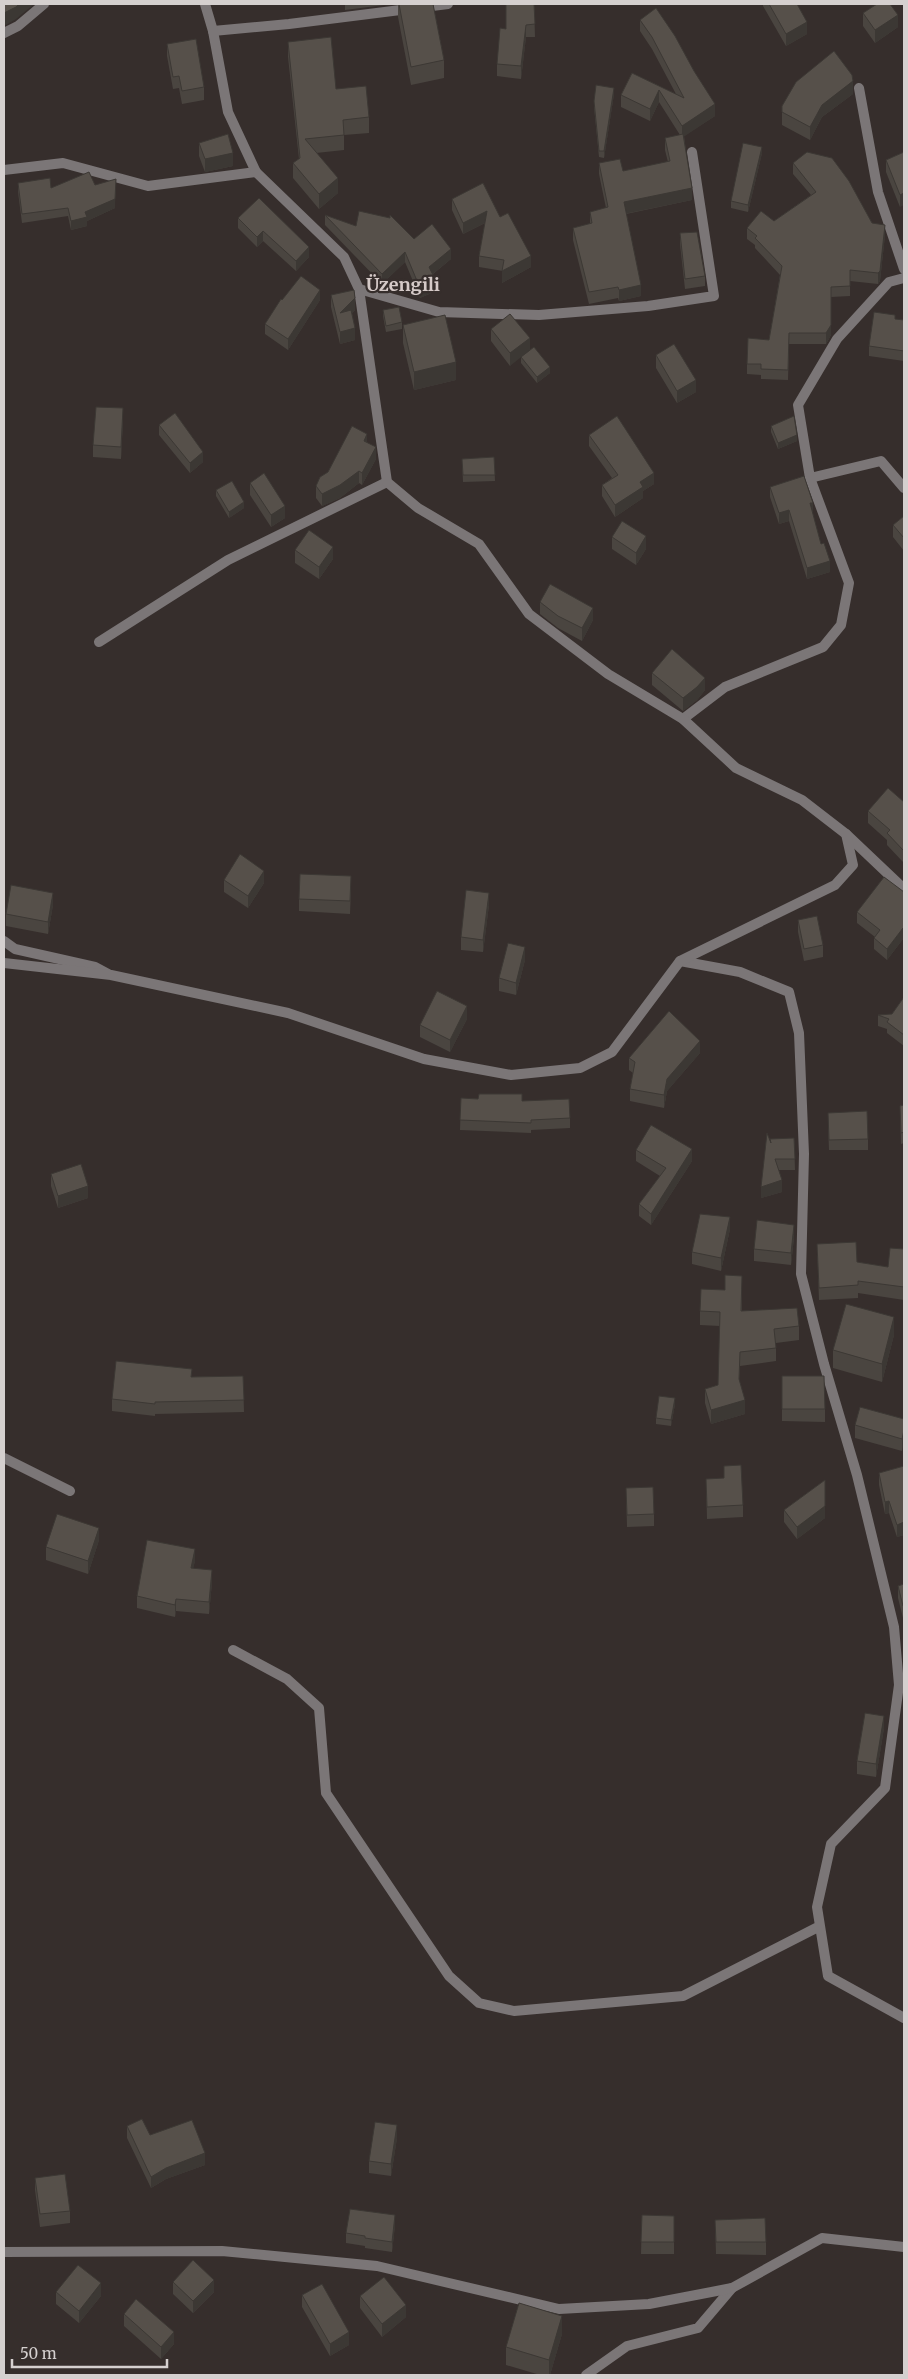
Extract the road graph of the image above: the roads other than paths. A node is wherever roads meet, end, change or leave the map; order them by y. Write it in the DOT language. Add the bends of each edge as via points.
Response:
graph roads {
  1 [pos="44,4"];
  2 [pos="205,4"];
  3 [pos="448,4"];
  4 [pos="213,31"];
  5 [pos="4,33"];
  6 [pos="859,88"];
  7 [pos="692,152"];
  8 [pos="4,170"];
  9 [pos="256,172"];
  10 [pos="904,269"];
  11 [pos="904,278"];
  12 [pos="358,289"];
  13 [pos="810,478"];
  14 [pos="387,482"];
  15 [pos="904,488"];
  16 [pos="99,642"];
  17 [pos="683,719"];
  18 [pos="846,834"];
  19 [pos="904,889"];
  20 [pos="4,941"];
  21 [pos="680,962"];
  22 [pos="4,963"];
  23 [pos="109,974"];
  24 [pos="4,1458"];
  25 [pos="70,1490"];
  26 [pos="233,1650"];
  27 [pos="820,1926"];
  28 [pos="904,2018"];
  29 [pos="904,2247"];
  30 [pos="4,2252"];
  31 [pos="732,2288"];
  32 [pos="586,2375"];
  1 -- 5 [label="street" via="18,26"];
  2 -- 4 [label="street"];
  3 -- 4 [label="street"];
  4 -- 9 [label="street" via="228,112"];
  6 -- 10 [label="street" via="878,192"];
  7 -- 12 [label="street" via="714,296 648,306 539,315 439,312"];
  8 -- 9 [label="street" via="64,163 148,186"];
  9 -- 12 [label="street" via="344,258"];
  11 -- 13 [label="street" via="889,282 837,339 798,405"];
  12 -- 14 [label="street"];
  13 -- 15 [label="street" via="881,461"];
  13 -- 17 [label="street" via="849,583 841,625 823,647 725,688"];
  14 -- 16 [label="street" via="228,560"];
  14 -- 17 [label="street" via="418,508 479,544 529,614 608,674"];
  17 -- 18 [label="street" via="736,768 802,800"];
  18 -- 19 [label="street"];
  18 -- 21 [label="street" via="853,865 835,885"];
  20 -- 23 [label="street" via="14,949 95,967"];
  21 -- 23 [label="street" via="612,1052 580,1068 511,1075 424,1060 288,1013"];
  21 -- 27 [label="street" via="740,972 789,992 799,1033 804,1154 800,1274 857,1475 894,1627 899,1685 885,1788 831,1844 817,1907"];
  22 -- 23 [label="street"];
  24 -- 25 [label="street"];
  26 -- 27 [label="street" via="287,1679 319,1708 326,1793 449,1976 478,2003 514,2011 683,1996"];
  27 -- 28 [label="street" via="828,1976"];
  29 -- 31 [label="street" via="822,2238"];
  30 -- 31 [label="street" via="222,2251 348,2263 377,2266 558,2309 649,2304"];
  31 -- 32 [label="street" via="698,2328 627,2346"];
}
